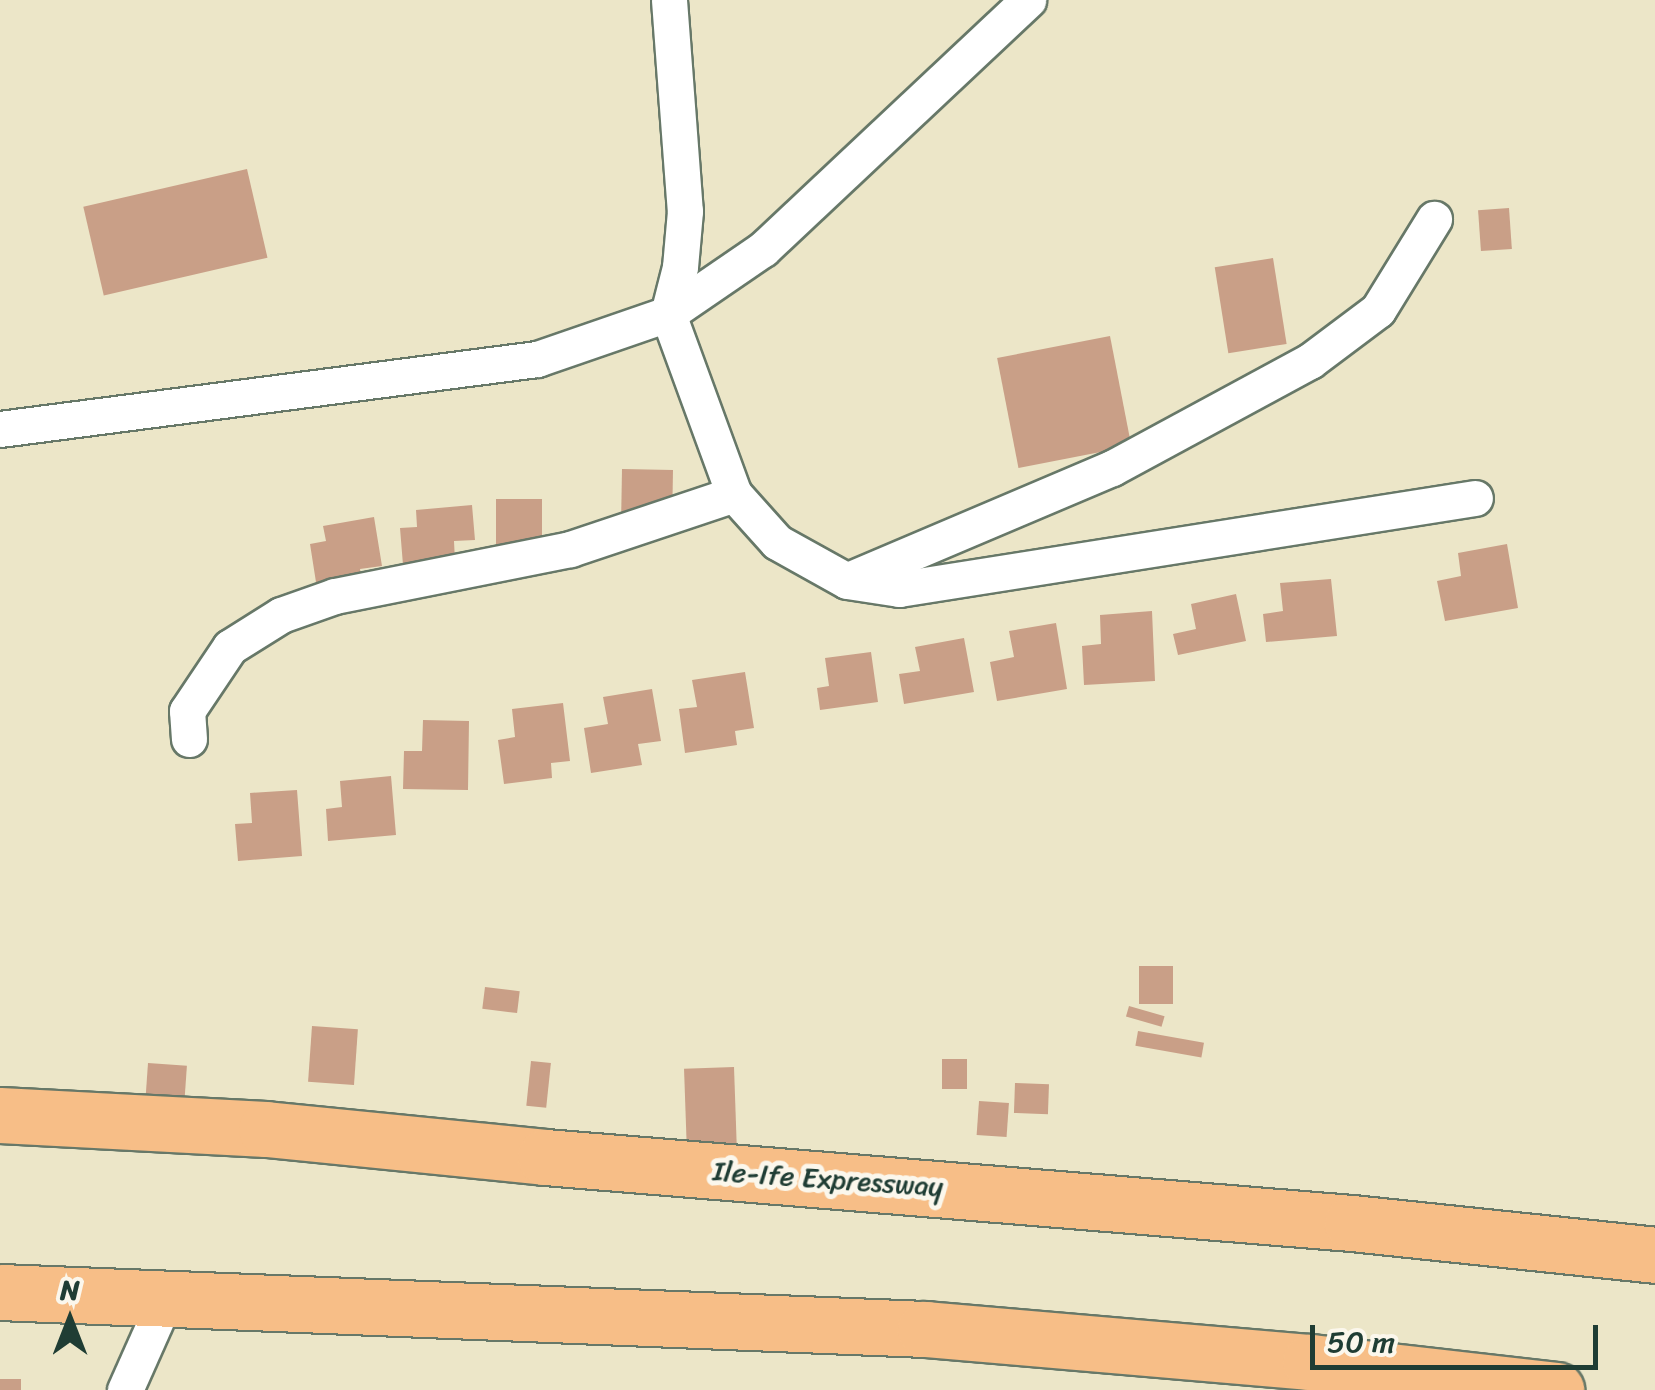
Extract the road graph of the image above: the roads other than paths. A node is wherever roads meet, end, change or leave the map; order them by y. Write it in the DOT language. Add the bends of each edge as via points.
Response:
graph roads {
  1 [pos="669,0"];
  2 [pos="1028,0"];
  3 [pos="1434,219"];
  4 [pos="668,314"];
  5 [pos="0,428"];
  6 [pos="734,494"];
  7 [pos="1476,498"];
  8 [pos="847,581"];
  9 [pos="189,739"];
  10 [pos="0,1116"];
  11 [pos="1655,1256"];
  12 [pos="0,1292"];
  13 [pos="166,1298"];
  14 [pos="125,1390"];
  15 [pos="1556,1390"];
  1 -- 4 [label="street" via="685,210"];
  2 -- 4 [label="street" via="763,250"];
  3 -- 8 [label="street" via="1378,310 1310,361 1112,468"];
  4 -- 5 [label="street" via="538,359"];
  4 -- 6 [label="street"];
  6 -- 8 [label="street" via="777,542"];
  6 -- 9 [label="street" via="570,549 336,596 281,615 230,647 188,711"];
  7 -- 8 [label="street" via="900,589"];
  10 -- 11 [label="highway, Ile-Ife Expressway" via="266,1129"];
  12 -- 13 [label="highway"];
  13 -- 14 [label="street"];
  13 -- 15 [label="highway" via="926,1329"];
}
